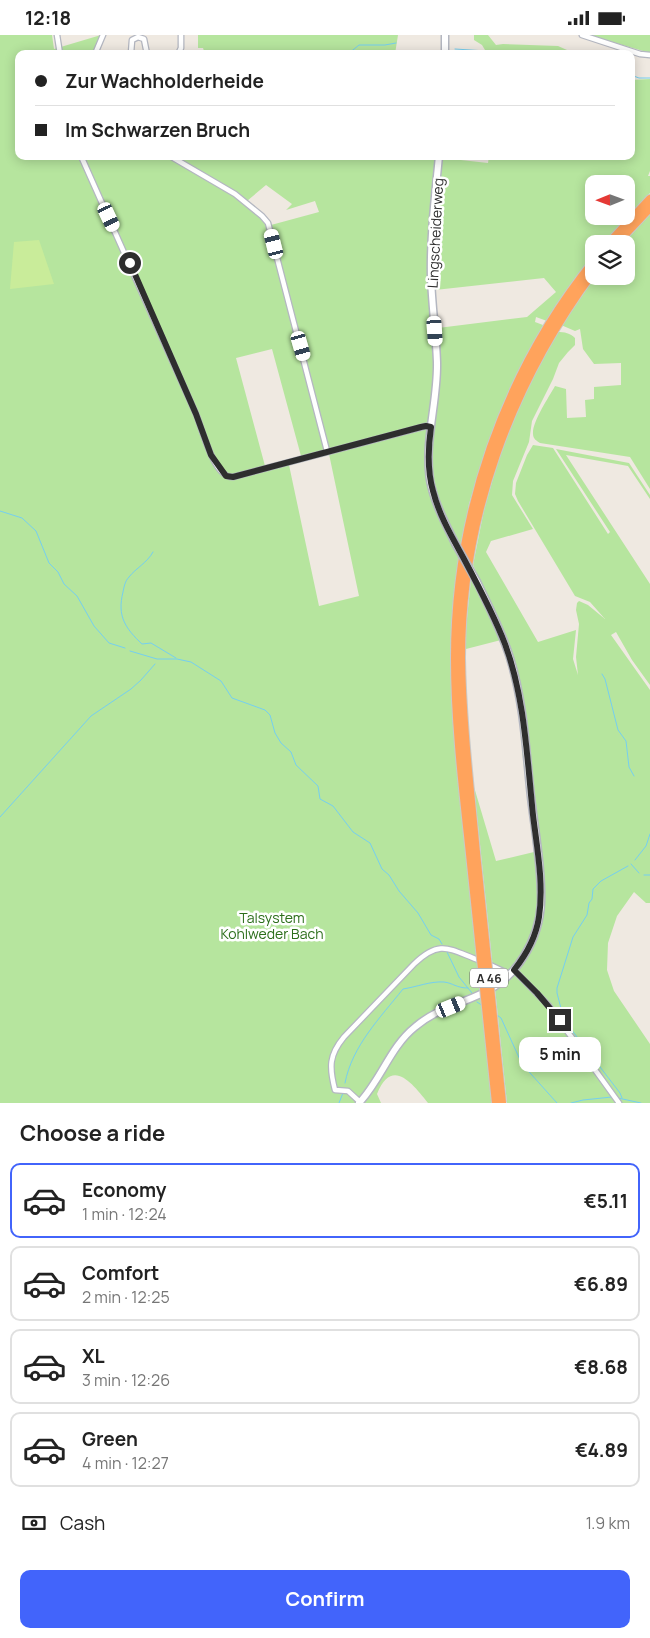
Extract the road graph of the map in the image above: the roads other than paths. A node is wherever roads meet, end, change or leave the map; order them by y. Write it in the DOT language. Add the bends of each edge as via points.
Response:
graph roads {
  1 [pos="57,35"];
  2 [pos="103,35"];
  3 [pos="181,35"];
  4 [pos="445,35"];
  5 [pos="582,35"];
  6 [pos="59,50"];
  7 [pos="97,50"];
  8 [pos="130,50"];
  9 [pos="146,50"];
  10 [pos="180,50"];
  11 [pos="445,50"];
  12 [pos="628,50"];
  13 [pos="635,52"];
  14 [pos="650,55"];
  15 [pos="83,160"];
  16 [pos="177,160"];
  17 [pos="439,160"];
  18 [pos="650,199"];
  19 [pos="650,208"];
  20 [pos="616,235"];
  21 [pos="624,235"];
  22 [pos="585,273"];
  23 [pos="585,283"];
  24 [pos="431,427"];
  25 [pos="328,451"];
  26 [pos="473,854"];
  27 [pos="514,970"];
  28 [pos="504,972"];
  29 [pos="360,1102"];
  30 [pos="496,1103"];
  31 [pos="502,1103"];
  32 [pos="619,1103"];
  1 -- 6 [label="street"];
  2 -- 7 [label="street"];
  3 -- 10 [label="street"];
  4 -- 11 [label="street"];
  5 -- 12 [label="street"];
  8 -- 9 [label="street" via="132,40 140,37 144,39"];
  13 -- 14 [label="street"];
  15 -- 25 [label="street" via="196,414 211,455 223,473 233,477"];
  16 -- 25 [label="street" via="234,194 268,223"];
  17 -- 24 [label="street, Lingscheiderweg" via="431,263 437,361"];
  18 -- 20 [label="highway"];
  19 -- 21 [label="highway"];
  22 -- 26 [label="highway, A 46" via="542,336 516,386 488,455 471,518 461,573 455,657 460,756"];
  23 -- 26 [label="highway, A 46" via="548,339 515,405 492,465 477,519 464,601 461,656"];
  24 -- 25 [label="street"];
  24 -- 27 [label="street, Lingscheiderweg, bridge" via="429,467 433,491 442,517 499,627 514,673 520,705 541,903 530,947"];
  26 -- 30 [label="highway, A 46, bridge"];
  26 -- 31 [label="highway, A 46, bridge"];
  27 -- 29 [label="street, Lingscheiderweg" via="485,993 437,1013 413,1029"];
  27 -- 32 [label="street" via="549,1006"];
  28 -- 29 [label="street" via="447,949 434,949 421,957 348,1032 334,1053 331,1070 335,1090 348,1091"];
}
